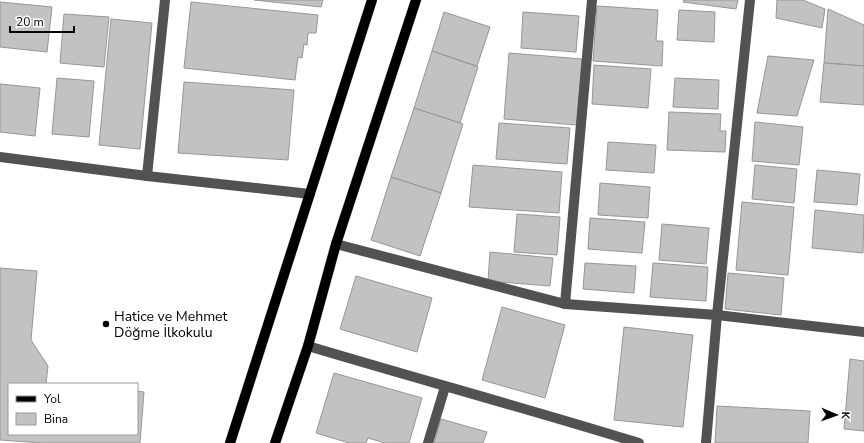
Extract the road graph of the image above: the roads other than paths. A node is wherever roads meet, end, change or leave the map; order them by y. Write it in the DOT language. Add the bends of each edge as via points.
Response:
graph roads {
  1 [pos="165,0"];
  2 [pos="372,0"];
  3 [pos="416,0"];
  4 [pos="592,0"];
  5 [pos="750,0"];
  6 [pos="0,157"];
  7 [pos="147,176"];
  8 [pos="310,194"];
  9 [pos="336,244"];
  10 [pos="566,304"];
  11 [pos="717,315"];
  12 [pos="864,332"];
  13 [pos="308,346"];
  14 [pos="445,387"];
  15 [pos="230,443"];
  16 [pos="275,443"];
  17 [pos="428,443"];
  18 [pos="639,443"];
  19 [pos="706,443"];
  1 -- 7 [label="street"];
  2 -- 8 [label="main road"];
  3 -- 9 [label="main road"];
  4 -- 10 [label="street"];
  5 -- 11 [label="street"];
  6 -- 7 [label="street"];
  7 -- 8 [label="street"];
  8 -- 15 [label="main road"];
  9 -- 10 [label="street"];
  9 -- 13 [label="main road"];
  10 -- 11 [label="street"];
  11 -- 12 [label="street"];
  11 -- 19 [label="street"];
  13 -- 14 [label="street"];
  13 -- 16 [label="main road"];
  14 -- 17 [label="street"];
  14 -- 18 [label="street" via="519,406"];
}
